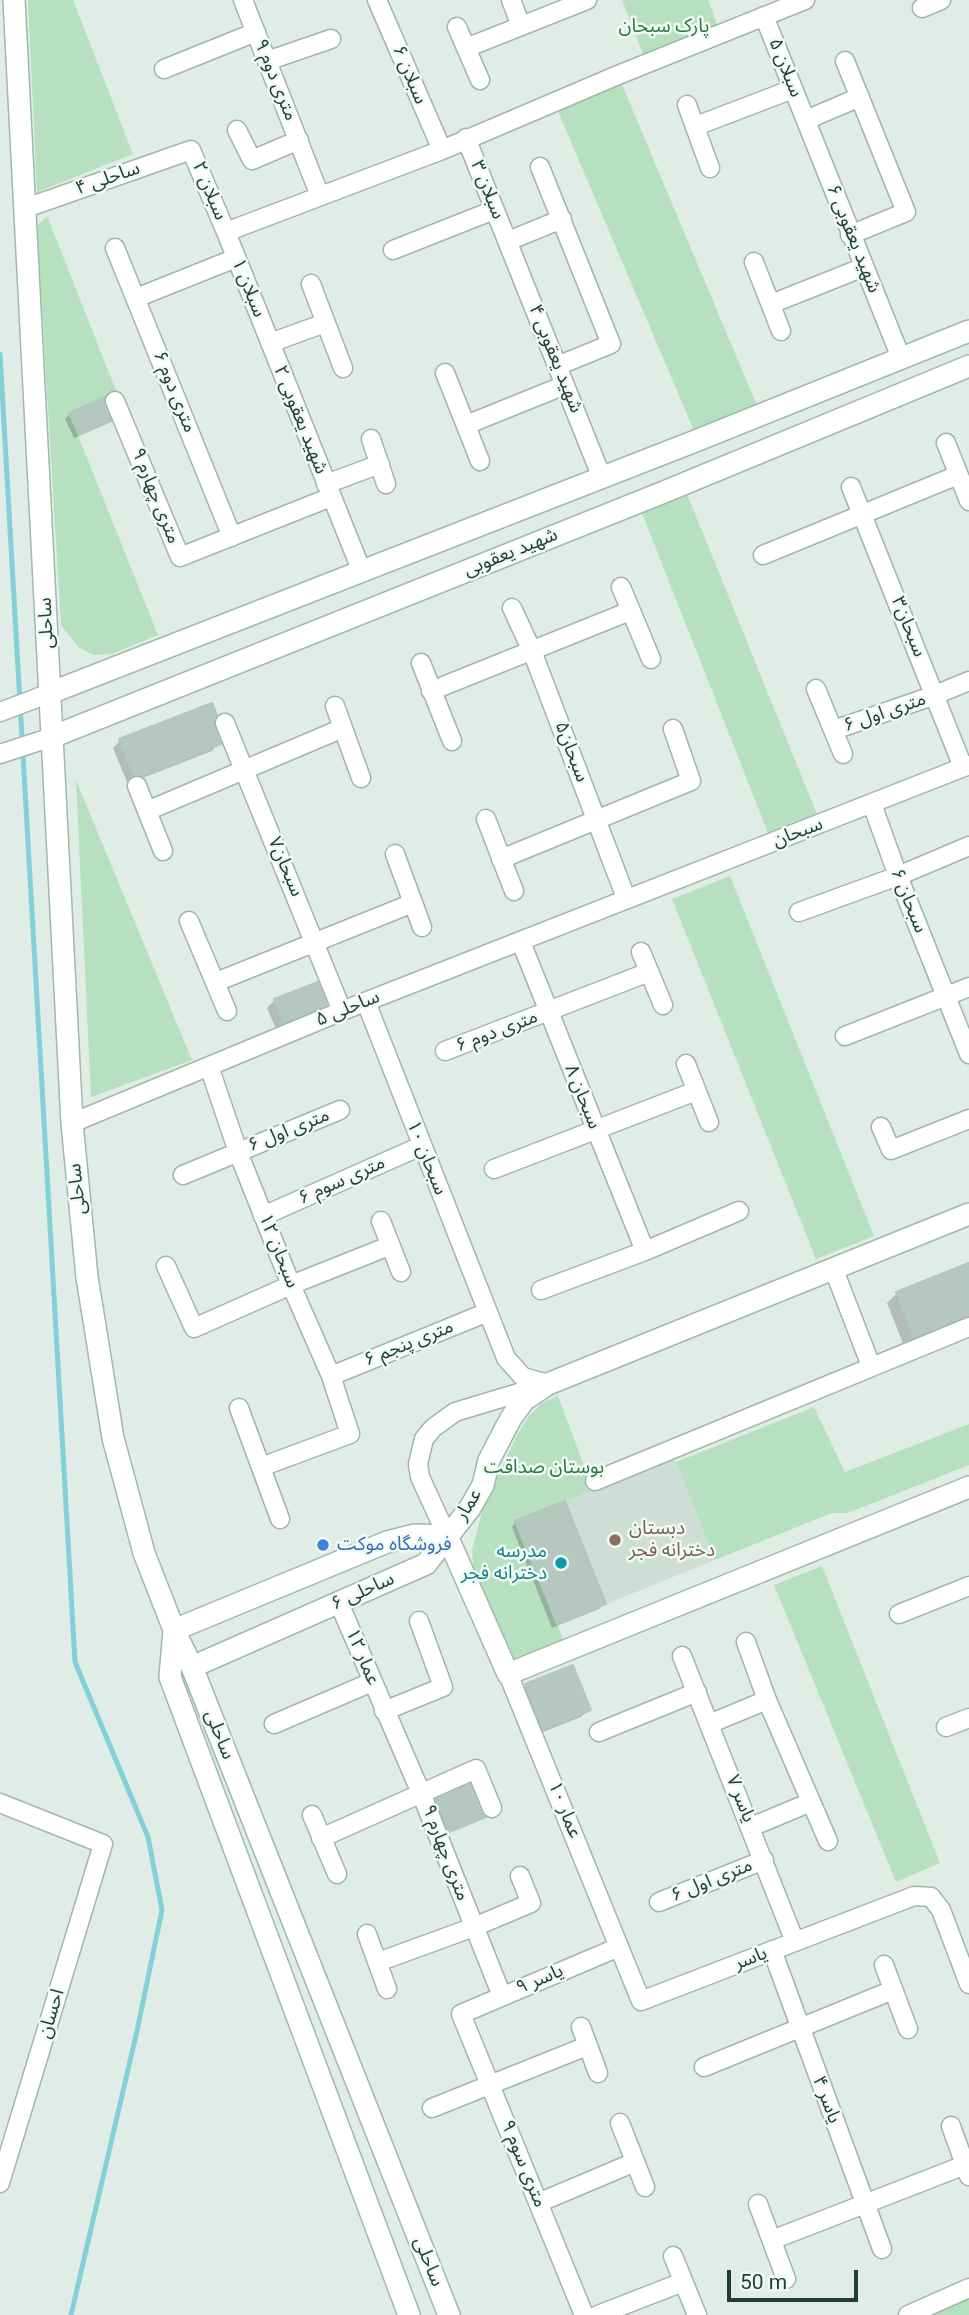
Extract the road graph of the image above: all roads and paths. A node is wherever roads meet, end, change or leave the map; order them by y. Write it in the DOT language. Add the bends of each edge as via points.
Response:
graph roads {
  1 [pos="14,0"];
  2 [pos="243,0"];
  3 [pos="377,0"];
  4 [pos="511,0"];
  5 [pos="587,0"];
  6 [pos="805,0"];
  7 [pos="941,0"];
  8 [pos="922,8"];
  9 [pos="764,16"];
  10 [pos="521,26"];
  11 [pos="457,27"];
  12 [pos="256,32"];
  13 [pos="331,39"];
  14 [pos="466,48"];
  15 [pos="267,61"];
  16 [pos="845,61"];
  17 [pos="164,69"];
  18 [pos="480,80"];
  19 [pos="793,89"];
  20 [pos="860,97"];
  21 [pos="687,105"];
  22 [pos="806,120"];
  23 [pos="696,126"];
  24 [pos="237,130"];
  25 [pos="466,138"];
  26 [pos="299,140"];
  27 [pos="191,150"];
  28 [pos="442,150"];
  29 [pos="541,167"];
  30 [pos="710,168"];
  31 [pos="320,196"];
  32 [pos="26,208"];
  33 [pos="494,210"];
  34 [pos="562,219"];
  35 [pos="226,232"];
  36 [pos="850,235"];
  37 [pos="508,241"];
  38 [pos="115,248"];
  39 [pos="393,250"];
  40 [pos="236,258"];
  41 [pos="754,262"];
  42 [pos="864,267"];
  43 [pos="311,285"];
  44 [pos="136,298"];
  45 [pos="771,304"];
  46 [pos="325,323"];
  47 [pos="781,331"];
  48 [pos="969,331"];
  49 [pos="270,343"];
  50 [pos="901,358"];
  51 [pos="557,366"];
  52 [pos="969,366"];
  53 [pos="343,368"];
  54 [pos="445,373"];
  55 [pos="565,385"];
  56 [pos="115,401"];
  57 [pos="466,425"];
  58 [pos="371,439"];
  59 [pos="946,443"];
  60 [pos="480,461"];
  61 [pos="380,464"];
  62 [pos="958,475"];
  63 [pos="602,478"];
  64 [pos="387,484"];
  65 [pos="851,487"];
  66 [pos="329,490"];
  67 [pos="969,501"];
  68 [pos="862,513"];
  69 [pos="232,537"];
  70 [pos="763,555"];
  71 [pos="362,572"];
  72 [pos="621,587"];
  73 [pos="512,608"];
  74 [pos="630,611"];
  75 [pos="532,651"];
  76 [pos="651,659"];
  77 [pos="421,663"];
  78 [pos="969,681"];
  79 [pos="816,689"];
  80 [pos="431,691"];
  81 [pos="50,693"];
  82 [pos="935,695"];
  83 [pos="335,706"];
  84 [pos="6,710"];
  85 [pos="225,723"];
  86 [pos="343,728"];
  87 [pos="673,729"];
  88 [pos="834,730"];
  89 [pos="52,737"];
  90 [pos="452,741"];
  91 [pos="5,752"];
  92 [pos="843,754"];
  93 [pos="966,766"];
  94 [pos="244,770"];
  95 [pos="360,778"];
  96 [pos="137,786"];
  97 [pos="872,804"];
  98 [pos="147,811"];
  99 [pos="486,819"];
  100 [pos="597,821"];
  101 [pos="969,846"];
  102 [pos="163,851"];
  103 [pos="395,854"];
  104 [pos="501,859"];
  105 [pos="898,876"];
  106 [pos="514,891"];
  107 [pos="626,898"];
  108 [pos="413,902"];
  109 [pos="799,912"];
  110 [pos="189,920"];
  111 [pos="422,927"];
  112 [pos="316,941"];
  113 [pos="521,943"];
  114 [pos="641,952"];
  115 [pos="649,972"];
  116 [pos="216,982"];
  117 [pos="969,987"];
  118 [pos="946,997"];
  119 [pos="366,1002"];
  120 [pos="663,1005"];
  121 [pos="227,1011"];
  122 [pos="342,1011"];
  123 [pos="549,1012"];
  124 [pos="845,1035"];
  125 [pos="445,1051"];
  126 [pos="969,1054"];
  127 [pos="686,1065"];
  128 [pos="209,1066"];
  129 [pos="696,1091"];
  130 [pos="340,1110"];
  131 [pos="969,1119"];
  132 [pos="709,1122"];
  133 [pos="72,1123"];
  134 [pos="881,1127"];
  135 [pos="596,1130"];
  136 [pos="421,1146"];
  137 [pos="238,1152"];
  138 [pos="494,1169"];
  139 [pos="183,1175"];
  140 [pos="739,1211"];
  141 [pos="969,1214"];
  142 [pos="263,1216"];
  143 [pos="381,1221"];
  144 [pos="389,1246"];
  145 [pos="645,1251"];
  146 [pos="166,1265"];
  147 [pos="834,1270"];
  148 [pos="401,1272"];
  149 [pos="291,1285"];
  150 [pos="541,1290"];
  151 [pos="488,1312"];
  152 [pos="969,1327"];
  153 [pos="871,1366"];
  154 [pos="331,1376"];
  155 [pos="548,1384"];
  156 [pos="239,1408"];
  157 [pos="261,1467"];
  158 [pos="596,1481"];
  159 [pos="969,1487"];
  160 [pos="280,1519"];
  161 [pos="447,1536"];
  162 [pos="969,1586"];
  163 [pos="339,1603"];
  164 [pos="899,1614"];
  165 [pos="419,1621"];
  166 [pos="174,1630"];
  167 [pos="746,1642"];
  168 [pos="681,1656"];
  169 [pos="192,1667"];
  170 [pos="508,1674"];
  171 [pos="372,1682"];
  172 [pos="697,1692"];
  173 [pos="767,1700"];
  174 [pos="384,1711"];
  175 [pos="969,1718"];
  176 [pos="274,1724"];
  177 [pos="709,1724"];
  178 [pos="946,1727"];
  179 [pos="600,1732"];
  180 [pos="421,1793"];
  181 [pos="811,1802"];
  182 [pos="0,1803"];
  183 [pos="492,1808"];
  184 [pos="312,1815"];
  185 [pos="751,1827"];
  186 [pos="321,1838"];
  187 [pos="828,1841"];
  188 [pos="764,1860"];
  189 [pos="337,1874"];
  190 [pos="520,1876"];
  191 [pos="660,1902"];
  192 [pos="474,1927"];
  193 [pos="367,1934"];
  194 [pos="962,1941"];
  195 [pos="795,1942"];
  196 [pos="619,1947"];
  197 [pos="772,1951"];
  198 [pos="378,1962"];
  199 [pos="884,1965"];
  200 [pos="969,1984"];
  201 [pos="387,1989"];
  202 [pos="893,1990"];
  203 [pos="502,1996"];
  204 [pos="461,2014"];
  205 [pos="581,2027"];
  206 [pos="799,2027"];
  207 [pos="908,2029"];
  208 [pos="587,2046"];
  209 [pos="704,2067"];
  210 [pos="598,2073"];
  211 [pos="491,2084"];
  212 [pos="432,2108"];
  213 [pos="620,2123"];
  214 [pos="951,2126"];
  215 [pos="635,2162"];
  216 [pos="967,2171"];
  217 [pos="0,2183"];
  218 [pos="645,2188"];
  219 [pos="538,2203"];
  220 [pos="758,2204"];
  221 [pos="866,2204"];
  222 [pos="772,2240"];
  223 [pos="882,2249"];
  224 [pos="673,2256"];
  225 [pos="786,2279"];
  226 [pos="682,2282"];
  227 [pos="969,2288"];
  228 [pos="409,2315"];
  229 [pos="449,2315"];
  230 [pos="584,2315"];
  231 [pos="598,2315"];
  232 [pos="697,2315"];
  233 [pos="908,2315"];
  1 -- 32 [label="street, ساحلی"];
  2 -- 12 [label="street, ۹ متری دوم"];
  3 -- 28 [label="street, سبلان ۶"];
  4 -- 10 [label="street"];
  5 -- 10 [label="street"];
  6 -- 9 [label="street"];
  7 -- 8 [label="street"];
  9 -- 19 [label="street, سبلان ۵"];
  9 -- 25 [label="street"];
  10 -- 14 [label="street"];
  11 -- 14 [label="street"];
  12 -- 15 [label="street, ۹ متری دوم"];
  12 -- 17 [label="street"];
  13 -- 15 [label="street"];
  14 -- 18 [label="street"];
  15 -- 26 [label="street, ۹ متری دوم"];
  16 -- 20 [label="street"];
  19 -- 22 [label="street, سبلان ۵"];
  19 -- 23 [label="street"];
  20 -- 22 [label="street"];
  20 -- 36 [label="street" via="906,212"];
  21 -- 23 [label="street"];
  22 -- 36 [label="street, شهید یعقوبی ۶"];
  23 -- 30 [label="street"];
  24 -- 26 [label="street" via="252,160"];
  25 -- 28 [label="street"];
  25 -- 33 [label="street, سبلان ۳"];
  26 -- 31 [label="street, ۹ متری دوم"];
  27 -- 32 [label="street, ساحلی ۴"];
  27 -- 35 [label="street, سبلان ۲"];
  28 -- 31 [label="street"];
  29 -- 34 [label="street"];
  31 -- 35 [label="street"];
  32 -- 81 [label="street, ساحلی"];
  33 -- 37 [label="street, سبلان ۳"];
  33 -- 39 [label="street"];
  34 -- 37 [label="street"];
  34 -- 51 [label="street" via="611,344"];
  35 -- 40 [label="street, سبلان ۱"];
  36 -- 42 [label="street, شهید یعقوبی ۶"];
  37 -- 51 [label="street, شهید یعقوبی ۴"];
  38 -- 44 [label="street, ۶ متری دوم"];
  40 -- 44 [label="street"];
  40 -- 49 [label="street, سبلان ۱"];
  41 -- 45 [label="street"];
  42 -- 45 [label="street"];
  42 -- 50 [label="street, شهید یعقوبی ۶"];
  43 -- 46 [label="street"];
  44 -- 69 [label="street, ۶ متری دوم"];
  45 -- 47 [label="street"];
  46 -- 49 [label="street"];
  46 -- 53 [label="street"];
  48 -- 50 [label="street, شهید یعقوبی"];
  49 -- 66 [label="street, شهید یعقوبی ۲"];
  50 -- 63 [label="street, شهید یعقوبی"];
  51 -- 55 [label="street, شهید یعقوبی ۴"];
  52 -- 89 [label="street, شهید یعقوبی"];
  54 -- 57 [label="street"];
  55 -- 57 [label="street"];
  55 -- 63 [label="street, شهید یعقوبی ۴"];
  56 -- 69 [label="street, ۹ متری چهارم" via="180,557"];
  57 -- 60 [label="street"];
  58 -- 61 [label="street"];
  59 -- 62 [label="street"];
  61 -- 64 [label="street"];
  61 -- 66 [label="street"];
  62 -- 67 [label="street"];
  62 -- 68 [label="street"];
  63 -- 71 [label="street, شهید یعقوبی"];
  65 -- 68 [label="street, سبحان۳"];
  66 -- 69 [label="street, ۹ متری چهارم"];
  66 -- 71 [label="street, شهید یعقوبی ۲"];
  68 -- 70 [label="street"];
  68 -- 82 [label="street, سبحان۳"];
  71 -- 81 [label="street, شهید یعقوبی"];
  72 -- 74 [label="street"];
  73 -- 75 [label="street, سبحان۵"];
  74 -- 75 [label="street"];
  74 -- 76 [label="street"];
  75 -- 80 [label="street"];
  75 -- 100 [label="street, سبحان۵"];
  77 -- 80 [label="street"];
  78 -- 82 [label="street"];
  79 -- 88 [label="street"];
  80 -- 90 [label="street"];
  81 -- 84 [label="street"];
  81 -- 89 [label="street, ساحلی"];
  82 -- 88 [label="street, ۶ متری اول"];
  82 -- 93 [label="street, سبحان۳"];
  83 -- 86 [label="street"];
  85 -- 94 [label="street, سبحان۷"];
  86 -- 94 [label="street"];
  86 -- 95 [label="street"];
  87 -- 100 [label="street" via="691,781"];
  88 -- 92 [label="street"];
  89 -- 91 [label="street"];
  89 -- 133 [label="street, ساحلی"];
  93 -- 97 [label="street, سبحان"];
  94 -- 98 [label="street"];
  94 -- 112 [label="street, سبحان۷"];
  96 -- 98 [label="street"];
  97 -- 105 [label="street, سبحان ۶"];
  97 -- 107 [label="street, سبحان"];
  98 -- 102 [label="street"];
  99 -- 104 [label="street"];
  100 -- 104 [label="street"];
  100 -- 107 [label="street, سبحان۵"];
  101 -- 105 [label="street"];
  103 -- 108 [label="street"];
  104 -- 106 [label="street"];
  105 -- 109 [label="street"];
  105 -- 118 [label="street, سبحان ۶"];
  107 -- 113 [label="street, ساحلی ۵"];
  108 -- 111 [label="street"];
  108 -- 112 [label="street"];
  110 -- 116 [label="street"];
  112 -- 116 [label="street"];
  112 -- 122 [label="street, سبحان۷"];
  113 -- 119 [label="street, ساحلی ۵"];
  113 -- 123 [label="street, سبحان ۸"];
  114 -- 115 [label="street"];
  115 -- 120 [label="street"];
  115 -- 123 [label="street"];
  116 -- 121 [label="street"];
  117 -- 118 [label="street"];
  118 -- 124 [label="street"];
  118 -- 126 [label="street, سبحان ۶"];
  119 -- 122 [label="street, ساحلی ۵"];
  119 -- 136 [label="street, سبحان ۱۰"];
  122 -- 128 [label="street, ساحلی ۵"];
  123 -- 125 [label="street, ۶ متری دوم"];
  123 -- 135 [label="street, سبحان ۸"];
  127 -- 129 [label="street"];
  128 -- 133 [label="street, ساحلی ۵"];
  128 -- 137 [label="street, سبحان ۱۲"];
  129 -- 132 [label="street"];
  129 -- 135 [label="street"];
  130 -- 137 [label="street, ۶ متری اول"];
  131 -- 134 [label="street" via="891,1150"];
  133 -- 166 [label="street, ساحلی" via="87,1277 113,1438 144,1553"];
  135 -- 138 [label="street"];
  135 -- 145 [label="street, سبحان ۸"];
  136 -- 142 [label="street, ۶ متری سوم"];
  136 -- 151 [label="street, سبحان ۱۰"];
  137 -- 139 [label="street"];
  137 -- 142 [label="street, سبحان ۱۲"];
  140 -- 145 [label="street"];
  141 -- 147 [label="street, عمار"];
  142 -- 149 [label="street, سبحان ۱۲"];
  143 -- 144 [label="street"];
  144 -- 148 [label="street"];
  144 -- 149 [label="street"];
  145 -- 150 [label="street"];
  146 -- 149 [label="street" via="194,1328"];
  147 -- 153 [label="street"];
  147 -- 155 [label="street, عمار"];
  149 -- 154 [label="street, سبحان ۱۲"];
  151 -- 154 [label="street, ۶ متری پنجم"];
  151 -- 155 [label="street, سبحان ۱۰" via="506,1358 523,1377"];
  152 -- 153 [label="street"];
  153 -- 158 [label="street"];
  154 -- 157 [label="street, سبحان ۱۲" via="350,1434"];
  155 -- 161 [label="street, عمار" via="524,1400 511,1418 489,1460 483,1485"];
  155 -- 161 [label="street" via="455,1412 424,1439 420,1476"];
  156 -- 157 [label="street"];
  157 -- 160 [label="street"];
  159 -- 170 [label="street"];
  161 -- 163 [label="street, ساحلی ۶" via="426,1564"];
  161 -- 166 [label="street, ساحلی ۶" via="415,1535 387,1542"];
  161 -- 170 [label="street, عمار"];
  162 -- 164 [label="street"];
  163 -- 169 [label="street, ساحلی ۶"];
  163 -- 171 [label="street, عمار ۱۲"];
  165 -- 174 [label="street" via="443,1687"];
  166 -- 169 [label="street, ساحلی"];
  166 -- 228 [label="street" via="170,1677"];
  167 -- 173 [label="street"];
  168 -- 172 [label="street, یاسر ۷"];
  169 -- 229 [label="street, ساحلی"];
  170 -- 196 [label="street, عمار ۱۰"];
  171 -- 174 [label="street, عمار ۱۲"];
  171 -- 176 [label="street"];
  172 -- 177 [label="street, یاسر ۷"];
  172 -- 179 [label="street"];
  173 -- 177 [label="street"];
  173 -- 181 [label="street"];
  174 -- 180 [label="street, ۹ متری چهارم"];
  175 -- 178 [label="street"];
  177 -- 185 [label="street, یاسر ۷"];
  180 -- 183 [label="street" via="475,1769"];
  180 -- 186 [label="street"];
  180 -- 192 [label="street, ۹ متری چهارم"];
  181 -- 185 [label="street"];
  181 -- 187 [label="street"];
  182 -- 217 [label="street, احسان" via="103,1844"];
  184 -- 186 [label="street"];
  185 -- 188 [label="street, یاسر ۷"];
  186 -- 189 [label="street"];
  188 -- 191 [label="street, ۶ متری اول"];
  188 -- 195 [label="street, یاسر ۷"];
  190 -- 192 [label="street" via="531,1903"];
  192 -- 198 [label="street"];
  192 -- 203 [label="street, ۹ متری چهارم"];
  193 -- 198 [label="street"];
  194 -- 195 [label="street, یاسر" via="931,1897 914,1896"];
  194 -- 200 [label="street"];
  195 -- 197 [label="street, یاسر"];
  196 -- 197 [label="street, یاسر" via="641,2001"];
  196 -- 203 [label="street, یاسر ۹"];
  197 -- 206 [label="street, یاسر ۴"];
  198 -- 201 [label="street"];
  199 -- 202 [label="street"];
  202 -- 206 [label="street"];
  202 -- 207 [label="street"];
  203 -- 204 [label="street, یاسر ۹"];
  204 -- 211 [label="street, ۹ متری سوم"];
  205 -- 208 [label="street"];
  206 -- 209 [label="street"];
  206 -- 221 [label="street, یاسر ۴"];
  208 -- 210 [label="street"];
  208 -- 211 [label="street"];
  211 -- 212 [label="street"];
  211 -- 219 [label="street, ۹ متری سوم"];
  213 -- 215 [label="street"];
  214 -- 216 [label="street"];
  215 -- 218 [label="street"];
  215 -- 219 [label="street"];
  216 -- 221 [label="street"];
  219 -- 230 [label="street, ۹ متری سوم"];
  220 -- 222 [label="street"];
  221 -- 222 [label="street"];
  221 -- 223 [label="street, یاسر ۴"];
  222 -- 225 [label="street"];
  224 -- 226 [label="street"];
  226 -- 231 [label="street"];
  226 -- 232 [label="street"];
  227 -- 233 [label="street"];
}
